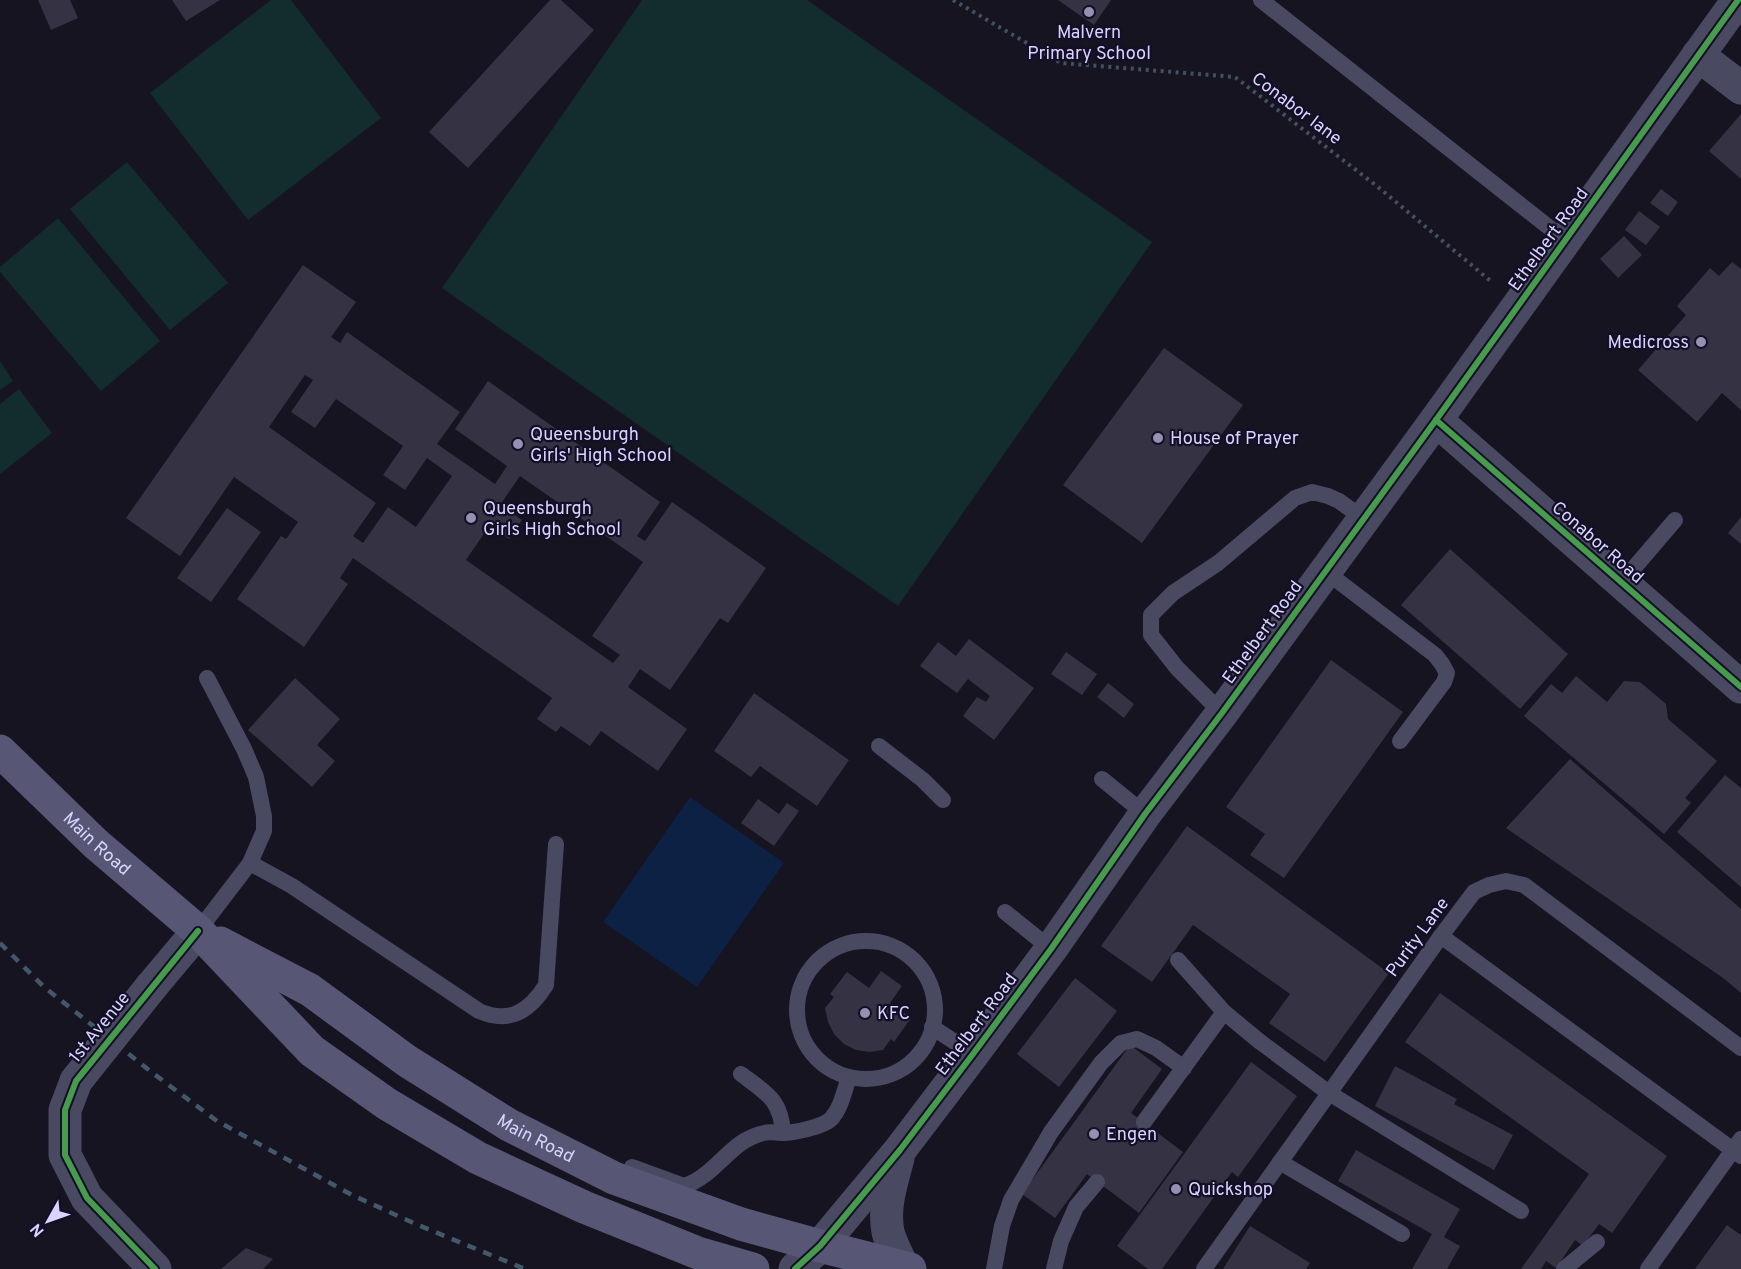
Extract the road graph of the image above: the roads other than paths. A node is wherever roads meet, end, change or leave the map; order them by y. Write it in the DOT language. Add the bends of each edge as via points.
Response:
graph roads {
  1 [pos="1261,0"];
  2 [pos="1738,0"];
  3 [pos="1698,54"];
  4 [pos="1741,88"];
  5 [pos="1565,240"];
  6 [pos="1436,420"];
  7 [pos="1364,519"];
  8 [pos="1675,520"];
  9 [pos="1326,571"];
  10 [pos="1622,582"];
  11 [pos="207,678"];
  12 [pos="1741,687"];
  13 [pos="1222,713"];
  14 [pos="1400,741"];
  15 [pos="879,746"];
  16 [pos="0,752"];
  17 [pos="1102,779"];
  18 [pos="943,800"];
  19 [pos="1145,814"];
  20 [pos="556,844"];
  21 [pos="250,863"];
  22 [pos="1005,912"];
  23 [pos="198,931"];
  24 [pos="1441,936"];
  25 [pos="1051,949"];
  26 [pos="1178,960"];
  27 [pos="1224,1012"];
  28 [pos="932,1027"];
  29 [pos="1741,1048"];
  30 [pos="973,1054"];
  31 [pos="1184,1068"];
  32 [pos="741,1074"];
  33 [pos="849,1077"];
  34 [pos="1329,1093"];
  35 [pos="1144,1122"];
  36 [pos="509,1125"];
  37 [pos="783,1133"];
  38 [pos="1738,1148"];
  39 [pos="900,1150"];
  40 [pos="1280,1162"];
  41 [pos="1096,1182"];
  42 [pos="1521,1211"];
  43 [pos="1402,1234"];
  44 [pos="1597,1242"];
  45 [pos="820,1246"];
  46 [pos="907,1268"];
  47 [pos="155,1269"];
  48 [pos="753,1269"];
  49 [pos="795,1269"];
  50 [pos="994,1269"];
  51 [pos="1054,1269"];
  52 [pos="1204,1269"];
  53 [pos="1564,1269"];
  54 [pos="1648,1269"];
  1 -- 5 [label="lane"];
  2 -- 3 [label="street, Ethelbert Road"];
  3 -- 4 [label="street"];
  3 -- 5 [label="street, Ethelbert Road"];
  5 -- 6 [label="street, Ethelbert Road"];
  6 -- 7 [label="street, Ethelbert Road"];
  6 -- 10 [label="street, Conabor Road"];
  7 -- 9 [label="street, Ethelbert Road"];
  7 -- 13 [label="lane" via="1328,496 1312,492 1295,498 1218,563 1173,593 1151,615 1151,635"];
  8 -- 10 [label="lane"];
  9 -- 13 [label="street, Ethelbert Road"];
  9 -- 14 [label="lane" via="1435,655 1447,674"];
  10 -- 12 [label="street, Conabor Road"];
  11 -- 21 [label="lane" via="256,777 264,831"];
  13 -- 19 [label="street, Ethelbert Road"];
  15 -- 18 [label="lane"];
  16 -- 23 [label="main road, Main Road" via="96,844"];
  17 -- 19 [label="lane"];
  19 -- 25 [label="street, Ethelbert Road"];
  20 -- 21 [label="lane" via="546,985 525,1009 514,1016 501,1017 479,1011 292,886"];
  21 -- 23 [label="lane"];
  22 -- 25 [label="lane"];
  23 -- 36 [label="main road, Main Road" via="310,990 407,1061"];
  23 -- 47 [label="street, 1st Avenue, bridge" via="75,1081 65,1110 64,1155 87,1198"];
  23 -- 48 [label="main road, Main Road" via="312,1051 387,1104 478,1158 584,1207 698,1253"];
  24 -- 29 [label="lane, Purity Lane" via="1474,892 1506,881 1524,885"];
  24 -- 34 [label="lane, Purity Lane"];
  24 -- 38 [label="lane"];
  25 -- 30 [label="street, Ethelbert Road"];
  26 -- 27 [label="lane"];
  27 -- 31 [label="lane"];
  27 -- 34 [label="lane"];
  28 -- 30 [label="lane"];
  28 -- 33 [label="lane" via="916,1059 896,1073 873,1079"];
  28 -- 33 [label="lane" via="933,992 922,970 905,953 883,943 859,941 836,947 820,957 808,972 796,1008 805,1044 817,1059"];
  30 -- 39 [label="street, Ethelbert Road"];
  31 -- 35 [label="lane"];
  31 -- 50 [label="lane" via="1137,1039 1121,1042 1101,1063 1051,1132 1011,1200"];
  32 -- 37 [label="lane" via="771,1096 779,1109"];
  33 -- 37 [label="lane" via="829,1121"];
  34 -- 40 [label="lane, Purity Lane"];
  34 -- 42 [label="lane"];
  36 -- 37 [label="lane" via="684,1186 700,1180 741,1142 764,1132"];
  36 -- 45 [label="main road, Main Road" via="614,1178 741,1224"];
  38 -- 54 [label="lane"];
  39 -- 45 [label="street, Ethelbert Road"];
  39 -- 46 [label="street, Ethelbert Road" via="886,1215 889,1234"];
  40 -- 43 [label="lane"];
  40 -- 52 [label="lane, Purity Lane"];
  41 -- 51 [label="lane" via="1076,1208 1061,1240"];
  44 -- 53 [label="lane"];
  45 -- 46 [label="main road, Main Road"];
  45 -- 49 [label="street, Ethelbert Road"];
}
